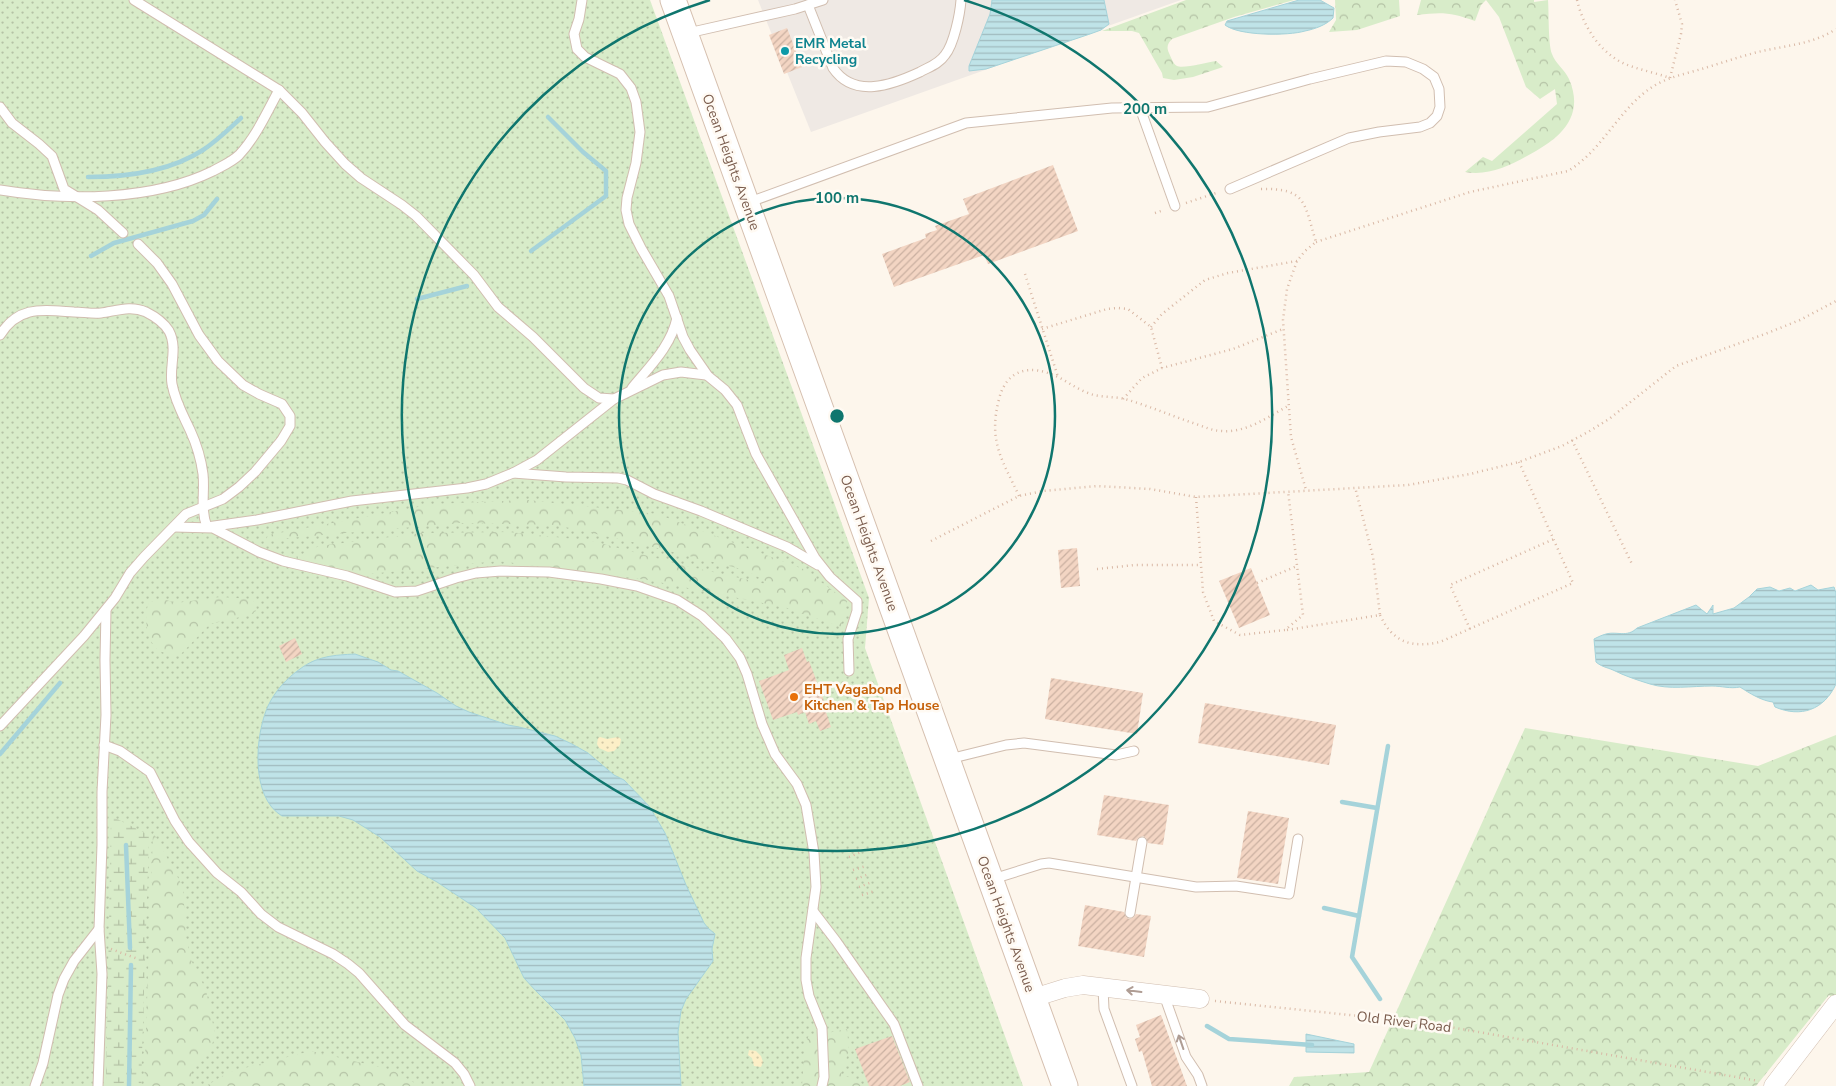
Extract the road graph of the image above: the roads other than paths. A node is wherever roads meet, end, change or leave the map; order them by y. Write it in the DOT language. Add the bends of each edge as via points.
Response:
graph roads {
  1 [pos="134,0"];
  2 [pos="582,0"];
  3 [pos="673,0"];
  4 [pos="823,0"];
  5 [pos="962,0"];
  6 [pos="808,5"];
  7 [pos="685,34"];
  8 [pos="279,90"];
  9 [pos="0,107"];
  10 [pos="1140,108"];
  11 [pos="1230,189"];
  12 [pos="0,190"];
  13 [pos="74,196"];
  14 [pos="746,204"];
  15 [pos="1175,206"];
  16 [pos="123,232"];
  17 [pos="138,244"];
  18 [pos="677,318"];
  19 [pos="0,335"];
  20 [pos="706,375"];
  21 [pos="628,392"];
  22 [pos="614,399"];
  23 [pos="513,473"];
  24 [pos="203,508"];
  25 [pos="174,527"];
  26 [pos="207,527"];
  27 [pos="821,567"];
  28 [pos="106,610"];
  29 [pos="849,671"];
  30 [pos="0,726"];
  31 [pos="104,745"];
  32 [pos="1134,751"];
  33 [pos="947,760"];
  34 [pos="1298,839"];
  35 [pos="1142,842"];
  36 [pos="1136,877"];
  37 [pos="990,880"];
  38 [pos="813,911"];
  39 [pos="1130,913"];
  40 [pos="99,929"];
  41 [pos="1103,988"];
  42 [pos="1164,995"];
  43 [pos="1033,998"];
  44 [pos="1200,999"];
  45 [pos="1836,1004"];
  46 [pos="1067,1083"];
  47 [pos="915,1085"];
  48 [pos="1774,1085"];
  49 [pos="35,1086"];
  50 [pos="98,1086"];
  51 [pos="470,1086"];
  52 [pos="822,1086"];
  53 [pos="1132,1086"];
  54 [pos="1202,1086"];
  1 -- 8 [label="lane"];
  2 -- 18 [label="lane" via="574,34 577,49 585,57 616,71 634,93 640,132 627,198 627,215 641,248 670,296"];
  3 -- 7 [label="main road, Ocean Heights Avenue"];
  4 -- 6 [label="lane"];
  5 -- 6 [label="lane" via="950,46 941,60 908,78 866,87 847,82 832,68"];
  6 -- 7 [label="lane"];
  7 -- 14 [label="main road, Ocean Heights Avenue"];
  8 -- 13 [label="lane" via="249,142 226,164 193,179 160,188"];
  8 -- 22 [label="lane" via="345,164 416,216 474,274 498,307 533,336 584,388 599,398"];
  9 -- 13 [label="lane" via="12,123 50,153 64,189"];
  10 -- 11 [label="lane" via="1208,106 1386,61 1406,62 1434,77 1439,89 1440,107 1437,116 1425,126 1349,138"];
  10 -- 14 [label="lane" via="966,123"];
  10 -- 15 [label="lane"];
  12 -- 13 [label="lane"];
  13 -- 16 [label="lane" via="98,210"];
  14 -- 33 [label="main road, Ocean Heights Avenue"];
  17 -- 24 [label="lane" via="172,284 198,335 218,361 243,385 282,404 290,416 287,433 255,472 223,499"];
  18 -- 20 [label="lane"];
  18 -- 21 [label="lane" via="675,330 666,346"];
  19 -- 24 [label="lane" via="10,320 34,311 95,313 131,308 159,320 171,337 171,375 176,399 200,459"];
  20 -- 21 [label="lane" via="671,374"];
  20 -- 27 [label="lane" via="725,390 737,406 756,454"];
  21 -- 22 [label="lane"];
  22 -- 23 [label="lane" via="538,460"];
  23 -- 26 [label="lane" via="476,486 352,501"];
  23 -- 27 [label="lane" via="627,480 787,547"];
  24 -- 25 [label="lane" via="186,514"];
  24 -- 26 [label="lane"];
  25 -- 26 [label="lane"];
  25 -- 28 [label="lane" via="130,573"];
  26 -- 38 [label="lane" via="283,561 348,576 395,592 417,591 476,573 541,572 619,582 657,592 690,606 716,628 740,658 775,754 804,797 814,854 816,887"];
  27 -- 29 [label="lane" via="856,601 857,611 848,639"];
  28 -- 30 [label="lane"];
  28 -- 31 [label="lane"];
  31 -- 40 [label="lane"];
  31 -- 51 [label="lane" via="120,751 150,772 189,842 261,914 278,928 333,954 359,973 405,1025 455,1063"];
  32 -- 33 [label="lane" via="1116,755 1024,743"];
  33 -- 37 [label="main road, Ocean Heights Avenue"];
  34 -- 36 [label="lane" via="1289,894"];
  35 -- 36 [label="lane"];
  36 -- 37 [label="lane" via="1049,863"];
  36 -- 39 [label="lane"];
  37 -- 43 [label="main road, Ocean Heights Avenue"];
  38 -- 47 [label="lane" via="894,1024"];
  38 -- 52 [label="lane" via="806,980 808,996 822,1028"];
  40 -- 49 [label="lane" via="64,979"];
  40 -- 50 [label="lane" via="102,974"];
  42 -- 41 [label="street, one-way"];
  41 -- 43 [label="street" via="1065,988"];
  41 -- 53 [label="lane" via="1104,1009"];
  42 -- 44 [label="street"];
  54 -- 42 [label="lane, one-way" via="1186,1057"];
  43 -- 46 [label="main road, Ocean Heights Avenue"];
  45 -- 48 [label="street"];
}
